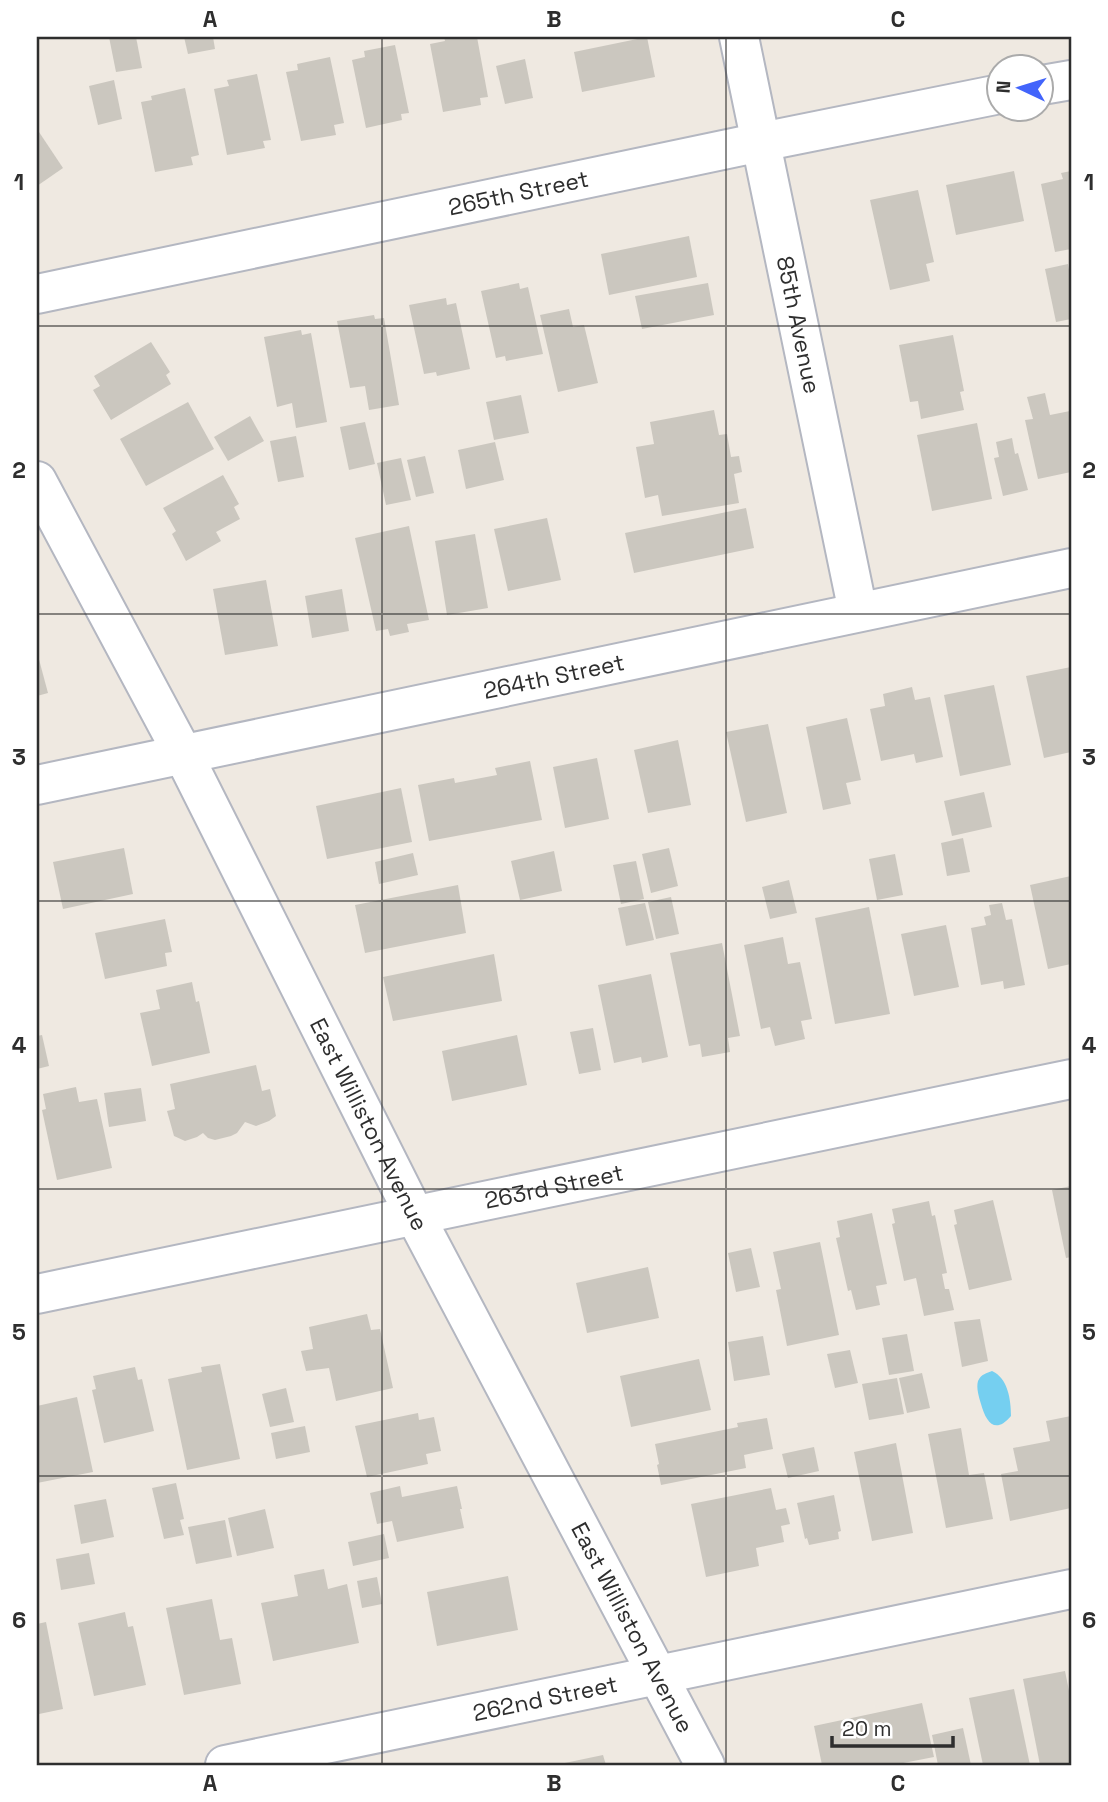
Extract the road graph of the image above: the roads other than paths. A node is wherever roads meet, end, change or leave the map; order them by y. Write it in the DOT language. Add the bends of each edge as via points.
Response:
graph roads {
  1 [pos="739,37"];
  2 [pos="986,97"];
  3 [pos="761,142"];
  4 [pos="37,294"];
  5 [pos="37,481"];
  6 [pos="1071,568"];
  7 [pos="858,612"];
  8 [pos="183,754"];
  9 [pos="37,785"];
  10 [pos="1071,1079"];
  11 [pos="415,1216"];
  12 [pos="37,1294"];
  13 [pos="1071,1589"];
  14 [pos="658,1675"];
  15 [pos="225,1765"];
  16 [pos="705,1765"];
  1 -- 3 [label="street, 85th Avenue"];
  2 -- 3 [label="street, 265th Street"];
  3 -- 4 [label="street, 265th Street"];
  3 -- 7 [label="street, 85th Avenue"];
  5 -- 8 [label="street, East Williston Avenue"];
  6 -- 7 [label="street, 264th Street"];
  7 -- 8 [label="street, 264th Street"];
  8 -- 9 [label="street, 264th Street"];
  8 -- 11 [label="street, East Williston Avenue"];
  10 -- 11 [label="street, 263rd Street"];
  11 -- 12 [label="street, 263rd Street"];
  11 -- 14 [label="street, East Williston Avenue"];
  13 -- 14 [label="street, 262nd Street"];
  14 -- 15 [label="street, 262nd Street"];
  14 -- 16 [label="street, East Williston Avenue"];
}
